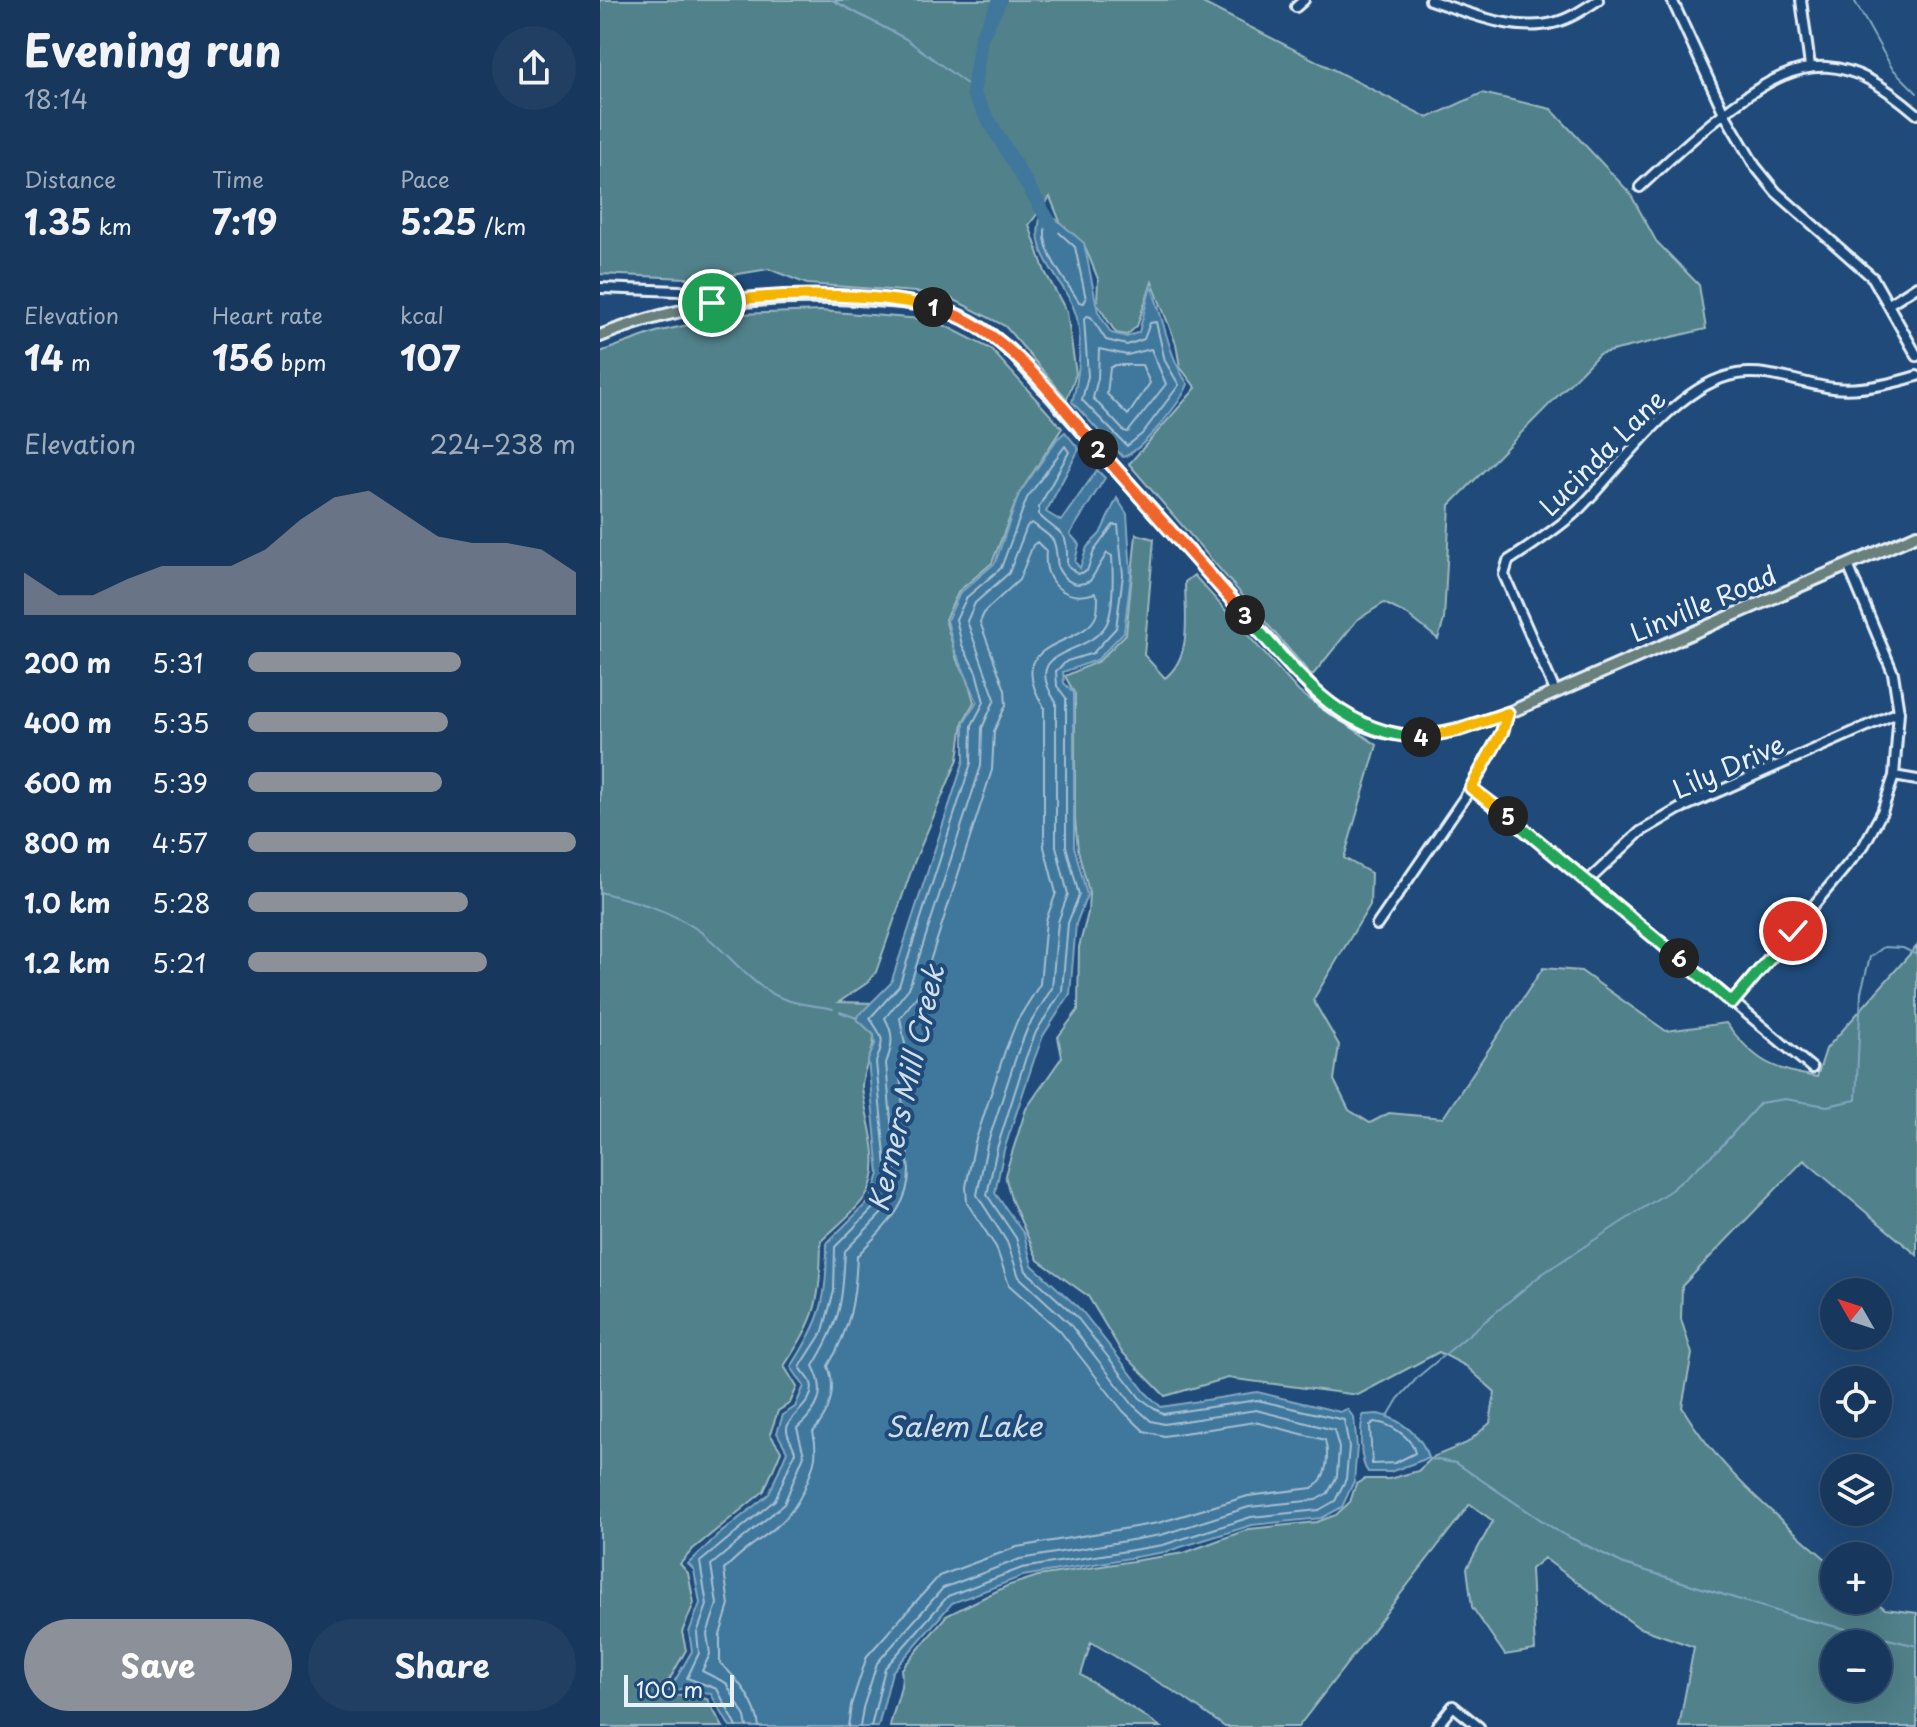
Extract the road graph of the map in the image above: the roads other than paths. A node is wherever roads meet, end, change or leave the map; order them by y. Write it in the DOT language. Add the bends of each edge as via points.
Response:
graph roads {
  1 [pos="1430,0"];
  2 [pos="1598,0"];
  3 [pos="1672,0"];
  4 [pos="1801,0"];
  5 [pos="1810,66"];
  6 [pos="1724,113"];
  7 [pos="1917,114"];
  8 [pos="1640,187"];
  9 [pos="1917,286"];
  10 [pos="600,288"];
  11 [pos="732,300"];
  12 [pos="1889,304"];
  13 [pos="600,336"];
  14 [pos="1917,356"];
  15 [pos="1917,376"];
  16 [pos="1917,535"];
  17 [pos="1848,565"];
  18 [pos="1555,691"];
  19 [pos="1899,712"];
  20 [pos="1508,713"];
  21 [pos="1894,776"];
  22 [pos="1917,780"];
  23 [pos="1471,788"];
  24 [pos="1588,881"];
  25 [pos="1377,925"];
  26 [pos="1732,1003"];
  27 [pos="1812,1068"];
  28 [pos="1436,1727"];
  29 [pos="1479,1727"];
  1 -- 2 [label="street" via="1500,20 1545,25"];
  3 -- 6 [label="street"];
  4 -- 5 [label="street"];
  5 -- 6 [label="street" via="1762,85"];
  5 -- 7 [label="street" via="1860,74"];
  6 -- 8 [label="street"];
  6 -- 12 [label="street" via="1776,192 1865,270"];
  9 -- 12 [label="street"];
  10 -- 11 [label="street" via="679,291"];
  11 -- 13 [label="main road, Linville Road" via="668,313"];
  11 -- 20 [label="main road, Linville Road" via="901,302 940,309 974,323 1015,356 1333,708 1373,728 1416,737 1449,733"];
  12 -- 14 [label="street"];
  15 -- 18 [label="street, Lucinda Lane" via="1864,388 1835,388 1768,374 1736,374 1696,389 1667,413 1573,515 1508,561 1504,575"];
  16 -- 17 [label="main road, Linville Road"];
  17 -- 18 [label="main road, Linville Road"];
  17 -- 19 [label="street" via="1887,655"];
  18 -- 20 [label="main road, Linville Road"];
  19 -- 21 [label="street"];
  19 -- 24 [label="street, Lily Drive" via="1679,809 1640,832"];
  20 -- 23 [label="street"];
  21 -- 22 [label="street"];
  21 -- 26 [label="street" via="1864,845"];
  23 -- 24 [label="street"];
  23 -- 25 [label="street"];
  24 -- 26 [label="street"];
  26 -- 27 [label="street"];
  28 -- 29 [label="street" via="1453,1706"];
}
